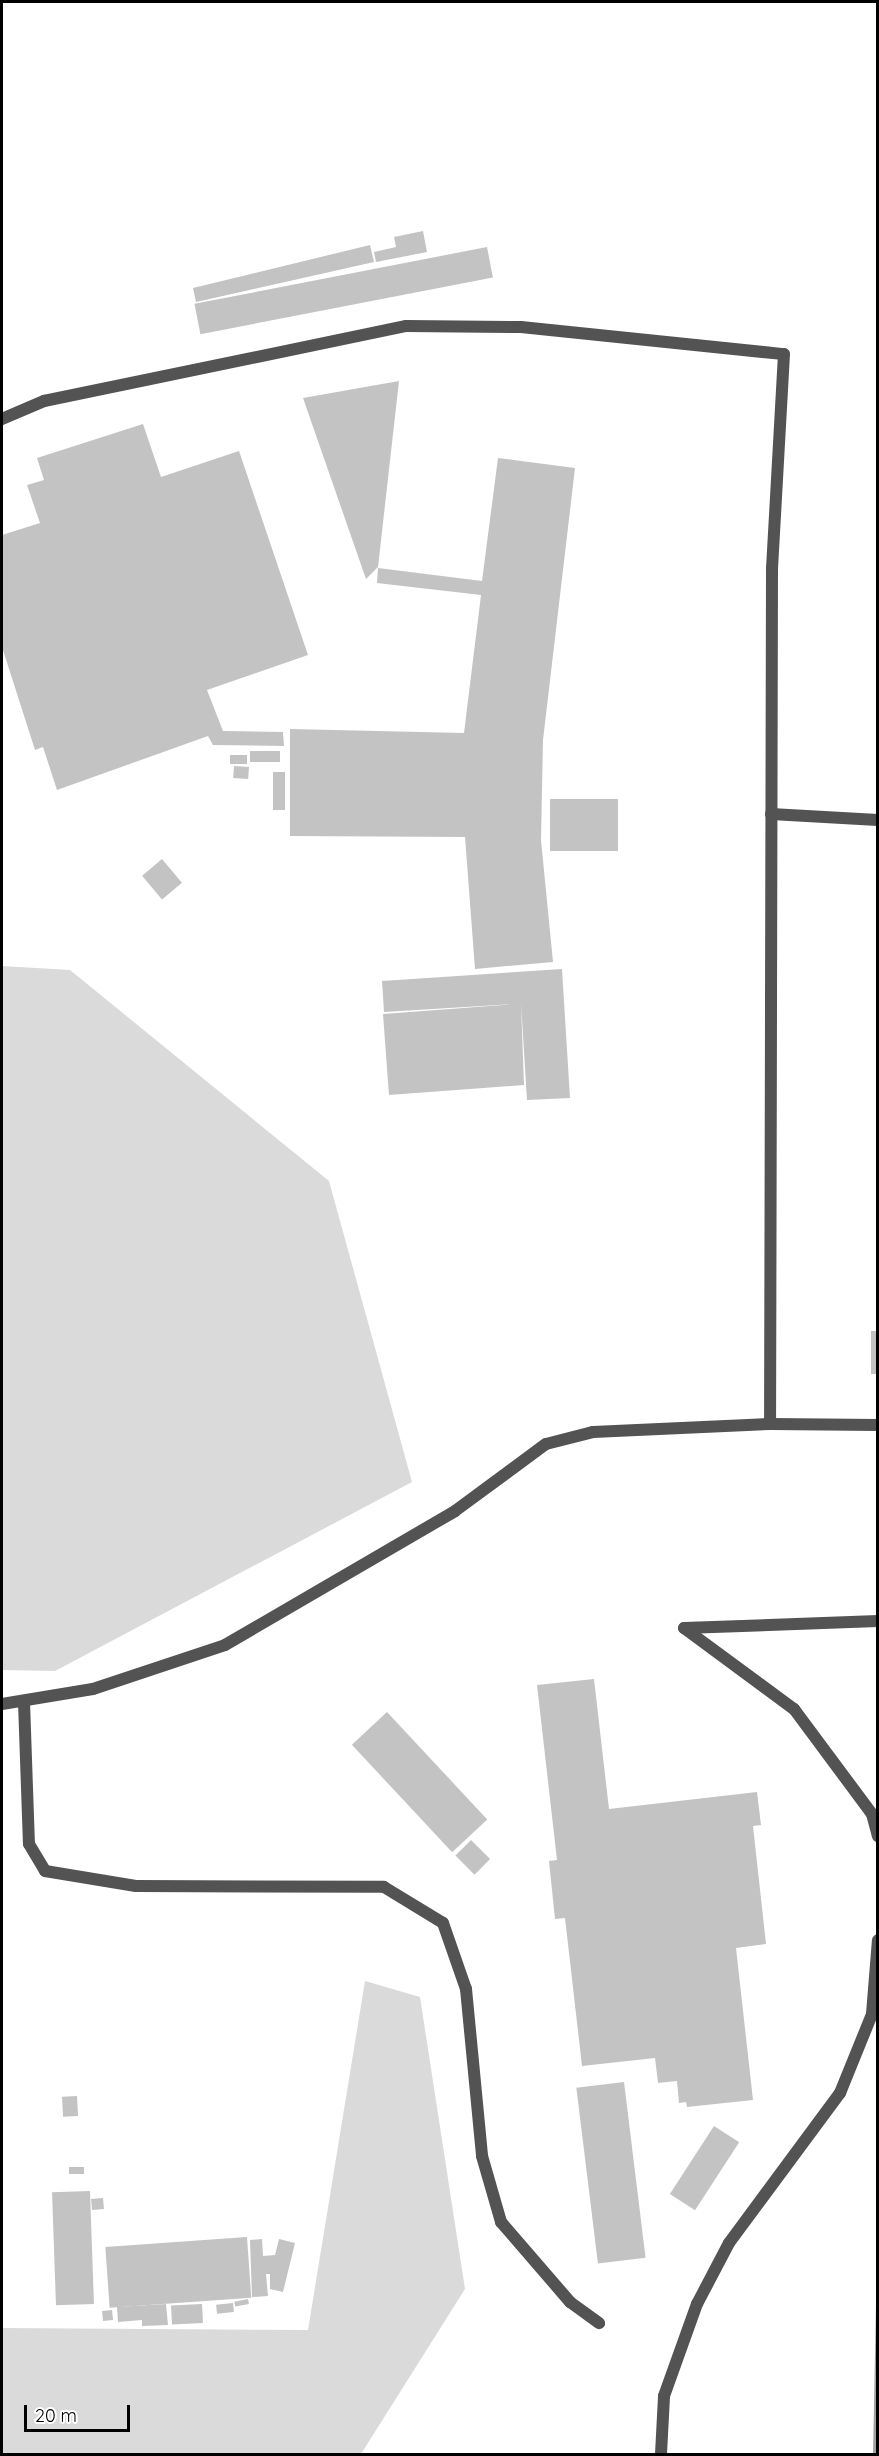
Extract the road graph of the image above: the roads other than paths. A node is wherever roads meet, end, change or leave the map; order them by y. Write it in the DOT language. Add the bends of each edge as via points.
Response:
graph roads {
  1 [pos="2,419"];
  2 [pos="771,814"];
  3 [pos="878,820"];
  4 [pos="770,1424"];
  5 [pos="878,1425"];
  6 [pos="878,1621"];
  7 [pos="24,1702"];
  8 [pos="2,1704"];
  9 [pos="878,1836"];
  10 [pos="878,1941"];
  11 [pos="599,2323"];
  12 [pos="661,2454"];
  1 -- 2 [label="street" via="44,401 406,326 521,327 784,354 772,568"];
  2 -- 3 [label="street"];
  2 -- 4 [label="street"];
  4 -- 5 [label="street"];
  4 -- 7 [label="street" via="593,1432 546,1444 455,1511 225,1645 93,1689"];
  6 -- 9 [label="street" via="684,1628 794,1709 872,1814"];
  7 -- 8 [label="street"];
  7 -- 11 [label="street" via="29,1844 45,1871 136,1886 384,1887 443,1923 466,1989 482,2156 501,2222 570,2302"];
  10 -- 12 [label="street" via="872,2013 840,2093 729,2243 697,2304 664,2396"];
}
